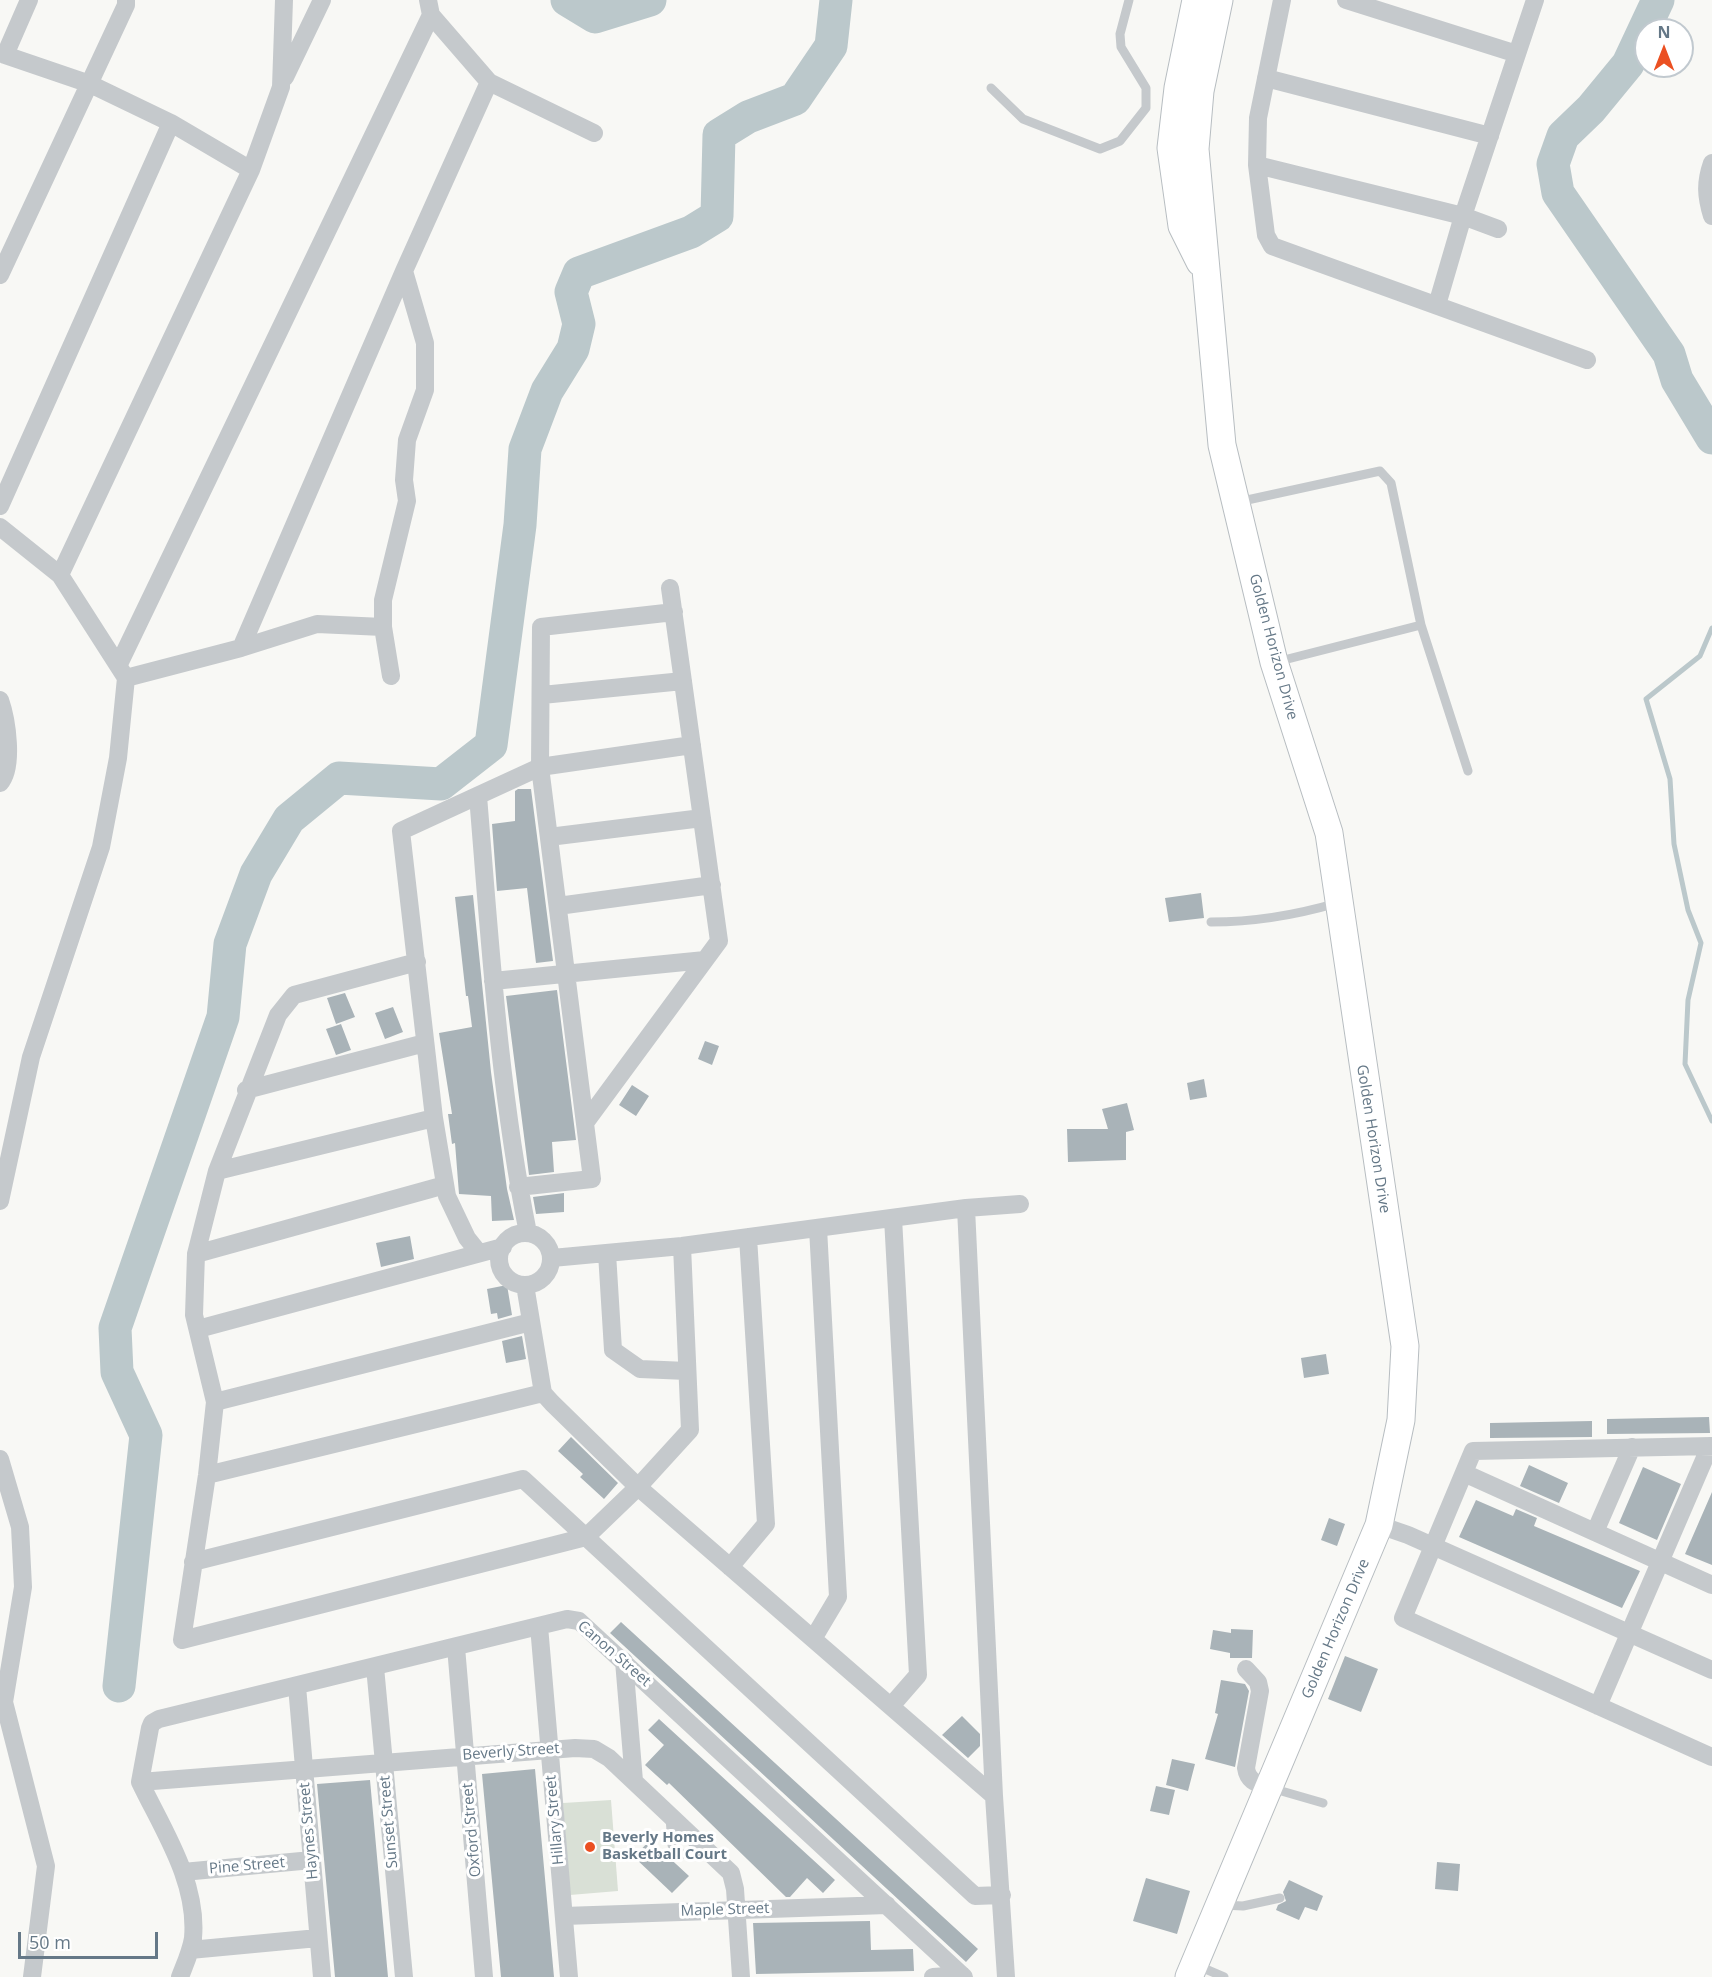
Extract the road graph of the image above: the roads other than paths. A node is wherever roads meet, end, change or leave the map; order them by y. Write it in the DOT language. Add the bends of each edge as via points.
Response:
graph roads {
  1 [pos="29,0"];
  2 [pos="126,0"];
  3 [pos="284,0"];
  4 [pos="322,0"];
  5 [pos="1129,0"];
  6 [pos="1196,0"];
  7 [pos="1219,0"];
  8 [pos="1282,0"];
  9 [pos="1346,0"];
  10 [pos="1535,0"];
  11 [pos="429,7"];
  12 [pos="2,54"];
  13 [pos="1517,54"];
  14 [pos="1266,78"];
  15 [pos="489,82"];
  16 [pos="90,84"];
  17 [pos="281,87"];
  18 [pos="991,88"];
  19 [pos="171,123"];
  20 [pos="594,134"];
  21 [pos="1490,136"];
  22 [pos="1712,163"];
  23 [pos="1257,165"];
  24 [pos="251,170"];
  25 [pos="1463,216"];
  26 [pos="1712,216"];
  27 [pos="1498,229"];
  28 [pos="404,271"];
  29 [pos="0,275"];
  30 [pos="1207,276"];
  31 [pos="1437,305"];
  32 [pos="1587,360"];
  33 [pos="1236,502"];
  34 [pos="0,506"];
  35 [pos="0,527"];
  36 [pos="60,574"];
  37 [pos="670,588"];
  38 [pos="674,612"];
  39 [pos="1421,625"];
  40 [pos="383,627"];
  41 [pos="241,648"];
  42 [pos="1274,662"];
  43 [pos="122,671"];
  44 [pos="392,676"];
  45 [pos="683,681"];
  46 [pos="542,695"];
  47 [pos="0,700"];
  48 [pos="692,745"];
  49 [pos="540,767"];
  50 [pos="1468,771"];
  51 [pos="0,783"];
  52 [pos="478,796"];
  53 [pos="702,818"];
  54 [pos="549,837"];
  55 [pos="712,885"];
  56 [pos="1339,903"];
  57 [pos="558,906"];
  58 [pos="1211,922"];
  59 [pos="705,960"];
  60 [pos="417,962"];
  61 [pos="566,974"];
  62 [pos="493,981"];
  63 [pos="424,1043"];
  64 [pos="246,1090"];
  65 [pos="434,1118"];
  66 [pos="585,1124"];
  67 [pos="217,1172"];
  68 [pos="445,1185"];
  69 [pos="518,1186"];
  70 [pos="0,1201"];
  71 [pos="1020,1204"];
  72 [pos="966,1208"];
  73 [pos="893,1218"];
  74 [pos="818,1228"];
  75 [pos="528,1233"];
  76 [pos="748,1237"];
  77 [pos="682,1246"];
  78 [pos="503,1247"];
  79 [pos="479,1253"];
  80 [pos="608,1253"];
  81 [pos="196,1254"];
  82 [pos="552,1258"];
  83 [pos="525,1286"];
  84 [pos="531,1322"];
  85 [pos="198,1329"];
  86 [pos="687,1371"];
  87 [pos="543,1393"];
  88 [pos="215,1402"];
  89 [pos="1711,1446"];
  90 [pos="1632,1448"];
  91 [pos="0,1459"];
  92 [pos="1464,1473"];
  93 [pos="207,1476"];
  94 [pos="638,1487"];
  95 [pos="1379,1525"];
  96 [pos="1595,1532"];
  97 [pos="586,1537"];
  98 [pos="1433,1546"];
  99 [pos="1660,1561"];
  100 [pos="193,1562"];
  101 [pos="730,1567"];
  102 [pos="1712,1585"];
  103 [pos="539,1626"];
  104 [pos="1629,1633"];
  105 [pos="813,1639"];
  106 [pos="456,1647"];
  107 [pos="624,1661"];
  108 [pos="375,1667"];
  109 [pos="1246,1669"];
  110 [pos="1712,1670"];
  111 [pos="297,1686"];
  112 [pos="1598,1706"];
  113 [pos="891,1707"];
  114 [pos="549,1749"];
  115 [pos="466,1755"];
  116 [pos="1712,1757"];
  117 [pos="384,1761"];
  118 [pos="304,1768"];
  119 [pos="634,1781"];
  120 [pos="140,1782"];
  121 [pos="1269,1787"];
  122 [pos="994,1796"];
  123 [pos="1323,1803"];
  124 [pos="670,1814"];
  125 [pos="672,1845"];
  126 [pos="682,1854"];
  127 [pos="714,1856"];
  128 [pos="312,1860"];
  129 [pos="183,1872"];
  130 [pos="1002,1895"];
  131 [pos="1280,1898"];
  132 [pos="887,1905"];
  133 [pos="1219,1905"];
  134 [pos="736,1910"];
  135 [pos="564,1916"];
  136 [pos="318,1938"];
  137 [pos="190,1950"];
  138 [pos="1192,1970"];
  139 [pos="963,1976"];
  140 [pos="32,1977"];
  141 [pos="180,1977"];
  142 [pos="322,1977"];
  143 [pos="404,1977"];
  144 [pos="484,1977"];
  145 [pos="569,1977"];
  146 [pos="741,1977"];
  147 [pos="933,1977"];
  148 [pos="1006,1977"];
  149 [pos="1224,1977"];
  1 -- 12 [label="street"];
  2 -- 16 [label="street"];
  3 -- 17 [label="street"];
  4 -- 17 [label="street"];
  5 -- 18 [label="lane" via="1120,34 1121,47 1146,88 1146,108 1120,141 1100,149 1023,119"];
  6 -- 30 [label="street, Golden Horizon Drive" via="1178,88 1171,148 1182,226"];
  7 -- 30 [label="street, Golden Horizon Drive" via="1196,124 1196,181"];
  8 -- 14 [label="street"];
  9 -- 13 [label="street"];
  10 -- 13 [label="street"];
  11 -- 15 [label="street"];
  11 -- 43 [label="street"];
  12 -- 16 [label="street"];
  13 -- 21 [label="street"];
  14 -- 21 [label="street"];
  14 -- 23 [label="street" via="1258,118"];
  15 -- 20 [label="street"];
  15 -- 28 [label="street"];
  16 -- 19 [label="street"];
  16 -- 29 [label="street"];
  17 -- 24 [label="street"];
  19 -- 24 [label="street"];
  19 -- 34 [label="street"];
  21 -- 25 [label="street"];
  22 -- 26 [label="street" via="1706,181"];
  23 -- 25 [label="street"];
  23 -- 31 [label="street" via="1266,235 1272,246"];
  24 -- 36 [label="street"];
  25 -- 27 [label="street"];
  25 -- 31 [label="street"];
  28 -- 40 [label="street" via="425,343 425,390 407,440 407,501 383,600"];
  28 -- 41 [label="street"];
  30 -- 33 [label="street, Golden Horizon Drive" via="1222,445"];
  31 -- 32 [label="street"];
  33 -- 39 [label="lane" via="1380,471 1391,483"];
  33 -- 42 [label="street, Golden Horizon Drive"];
  35 -- 36 [label="street"];
  36 -- 43 [label="street"];
  37 -- 38 [label="street"];
  38 -- 45 [label="street"];
  38 -- 46 [label="street" via="541,627"];
  39 -- 42 [label="lane"];
  39 -- 50 [label="lane"];
  40 -- 41 [label="street" via="317,624"];
  40 -- 44 [label="street"];
  41 -- 43 [label="street"];
  42 -- 56 [label="street, Golden Horizon Drive" via="1329,833"];
  43 -- 70 [label="street" via="118,758 101,847 31,1057"];
  45 -- 46 [label="street"];
  45 -- 48 [label="street"];
  46 -- 49 [label="street"];
  47 -- 51 [label="street" via="9,757 6,777"];
  48 -- 49 [label="street"];
  48 -- 53 [label="street"];
  49 -- 52 [label="street"];
  49 -- 54 [label="street"];
  52 -- 60 [label="street" via="401,831"];
  52 -- 62 [label="street"];
  53 -- 54 [label="street"];
  53 -- 55 [label="street"];
  54 -- 57 [label="street"];
  55 -- 57 [label="street"];
  55 -- 59 [label="street" via="719,941"];
  56 -- 58 [label="lane" via="1290,915"];
  56 -- 95 [label="street, Golden Horizon Drive" via="1405,1346 1401,1420"];
  57 -- 61 [label="street"];
  59 -- 61 [label="street"];
  59 -- 66 [label="street"];
  60 -- 63 [label="street"];
  60 -- 64 [label="street" via="294,995 278,1015"];
  61 -- 62 [label="street"];
  61 -- 66 [label="street"];
  62 -- 69 [label="street"];
  63 -- 64 [label="street"];
  63 -- 65 [label="street"];
  64 -- 67 [label="street"];
  65 -- 67 [label="street"];
  65 -- 68 [label="street"];
  66 -- 69 [label="street" via="591,1179"];
  67 -- 81 [label="street"];
  68 -- 79 [label="street" via="467,1238"];
  68 -- 81 [label="street"];
  69 -- 75 [label="street"];
  71 -- 72 [label="street"];
  72 -- 73 [label="street"];
  72 -- 122 [label="street"];
  73 -- 74 [label="street"];
  73 -- 113 [label="street" via="918,1675"];
  74 -- 76 [label="street"];
  74 -- 105 [label="street" via="838,1597"];
  75 -- 78 [label="street" via="513,1236"];
  75 -- 82 [label="street" via="547,1244"];
  76 -- 77 [label="street"];
  76 -- 101 [label="street" via="766,1524"];
  77 -- 80 [label="street"];
  77 -- 86 [label="street"];
  78 -- 79 [label="street"];
  78 -- 83 [label="street" via="503,1272 516,1284"];
  79 -- 85 [label="street"];
  80 -- 82 [label="street"];
  80 -- 86 [label="street" via="613,1350 640,1369"];
  81 -- 85 [label="street" via="194,1315"];
  82 -- 83 [label="street" via="547,1274"];
  83 -- 84 [label="street"];
  84 -- 87 [label="street"];
  84 -- 88 [label="street"];
  85 -- 88 [label="street"];
  86 -- 94 [label="street" via="690,1430"];
  87 -- 93 [label="street"];
  87 -- 94 [label="street"];
  88 -- 93 [label="street"];
  89 -- 90 [label="street"];
  89 -- 99 [label="street"];
  90 -- 92 [label="street" via="1473,1451"];
  90 -- 96 [label="street"];
  91 -- 140 [label="street" via="20,1527 23,1587 4,1702 46,1866"];
  92 -- 96 [label="street"];
  92 -- 98 [label="street"];
  93 -- 100 [label="street"];
  94 -- 97 [label="street"];
  94 -- 101 [label="street"];
  95 -- 98 [label="street"];
  95 -- 121 [label="street, Golden Horizon Drive"];
  96 -- 99 [label="street"];
  97 -- 100 [label="street" via="523,1479"];
  97 -- 100 [label="street" via="182,1640"];
  97 -- 130 [label="street" via="975,1896"];
  98 -- 104 [label="street"];
  98 -- 112 [label="street" via="1403,1618"];
  99 -- 102 [label="street"];
  99 -- 104 [label="street"];
  101 -- 105 [label="street"];
  103 -- 106 [label="street, Canon Street"];
  103 -- 107 [label="street, Canon Street" via="567,1619 579,1621"];
  103 -- 114 [label="street, Hillary Street"];
  104 -- 110 [label="street"];
  104 -- 112 [label="street"];
  105 -- 113 [label="street"];
  106 -- 108 [label="street, Canon Street"];
  106 -- 115 [label="street, Oxford Street"];
  107 -- 119 [label="street"];
  107 -- 132 [label="street, Canon Street"];
  108 -- 111 [label="street, Canon Street"];
  108 -- 117 [label="street, Sunset Street"];
  109 -- 121 [label="street" via="1258,1682 1260,1691 1246,1768 1254,1782"];
  111 -- 118 [label="street, Haynes Street"];
  111 -- 120 [label="street, Canon Street" via="152,1722"];
  112 -- 116 [label="street"];
  113 -- 122 [label="street"];
  114 -- 115 [label="street, Beverly Street"];
  114 -- 119 [label="street, Beverly Street" via="594,1749"];
  114 -- 135 [label="street, Hillary Street"];
  115 -- 117 [label="street, Beverly Street"];
  115 -- 144 [label="street, Oxford Street"];
  117 -- 118 [label="street, Beverly Street"];
  117 -- 143 [label="street, Sunset Street"];
  118 -- 120 [label="street, Beverly Street"];
  118 -- 128 [label="street, Haynes Street"];
  119 -- 124 [label="street, Beverly Street"];
  120 -- 129 [label="street"];
  121 -- 123 [label="lane"];
  121 -- 133 [label="street, Golden Horizon Drive"];
  122 -- 130 [label="street"];
  124 -- 125 [label="lane"];
  124 -- 127 [label="street, Beverly Street"];
  126 -- 127 [label="lane"];
  127 -- 134 [label="street, Beverly Street" via="731,1874"];
  128 -- 129 [label="street, Pine Street"];
  128 -- 136 [label="street, Haynes Street"];
  129 -- 137 [label="street" via="193,1912"];
  130 -- 148 [label="street"];
  131 -- 133 [label="lane" via="1243,1906"];
  132 -- 134 [label="street, Maple Street"];
  132 -- 139 [label="street, Canon Street"];
  133 -- 138 [label="street, Golden Horizon Drive"];
  134 -- 135 [label="street, Maple Street"];
  134 -- 146 [label="street, Beverly Street"];
  135 -- 145 [label="street, Hillary Street"];
  136 -- 137 [label="street"];
  136 -- 142 [label="street, Haynes Street"];
  137 -- 141 [label="street"];
  138 -- 149 [label="lane"];
  139 -- 147 [label="street"];
}
